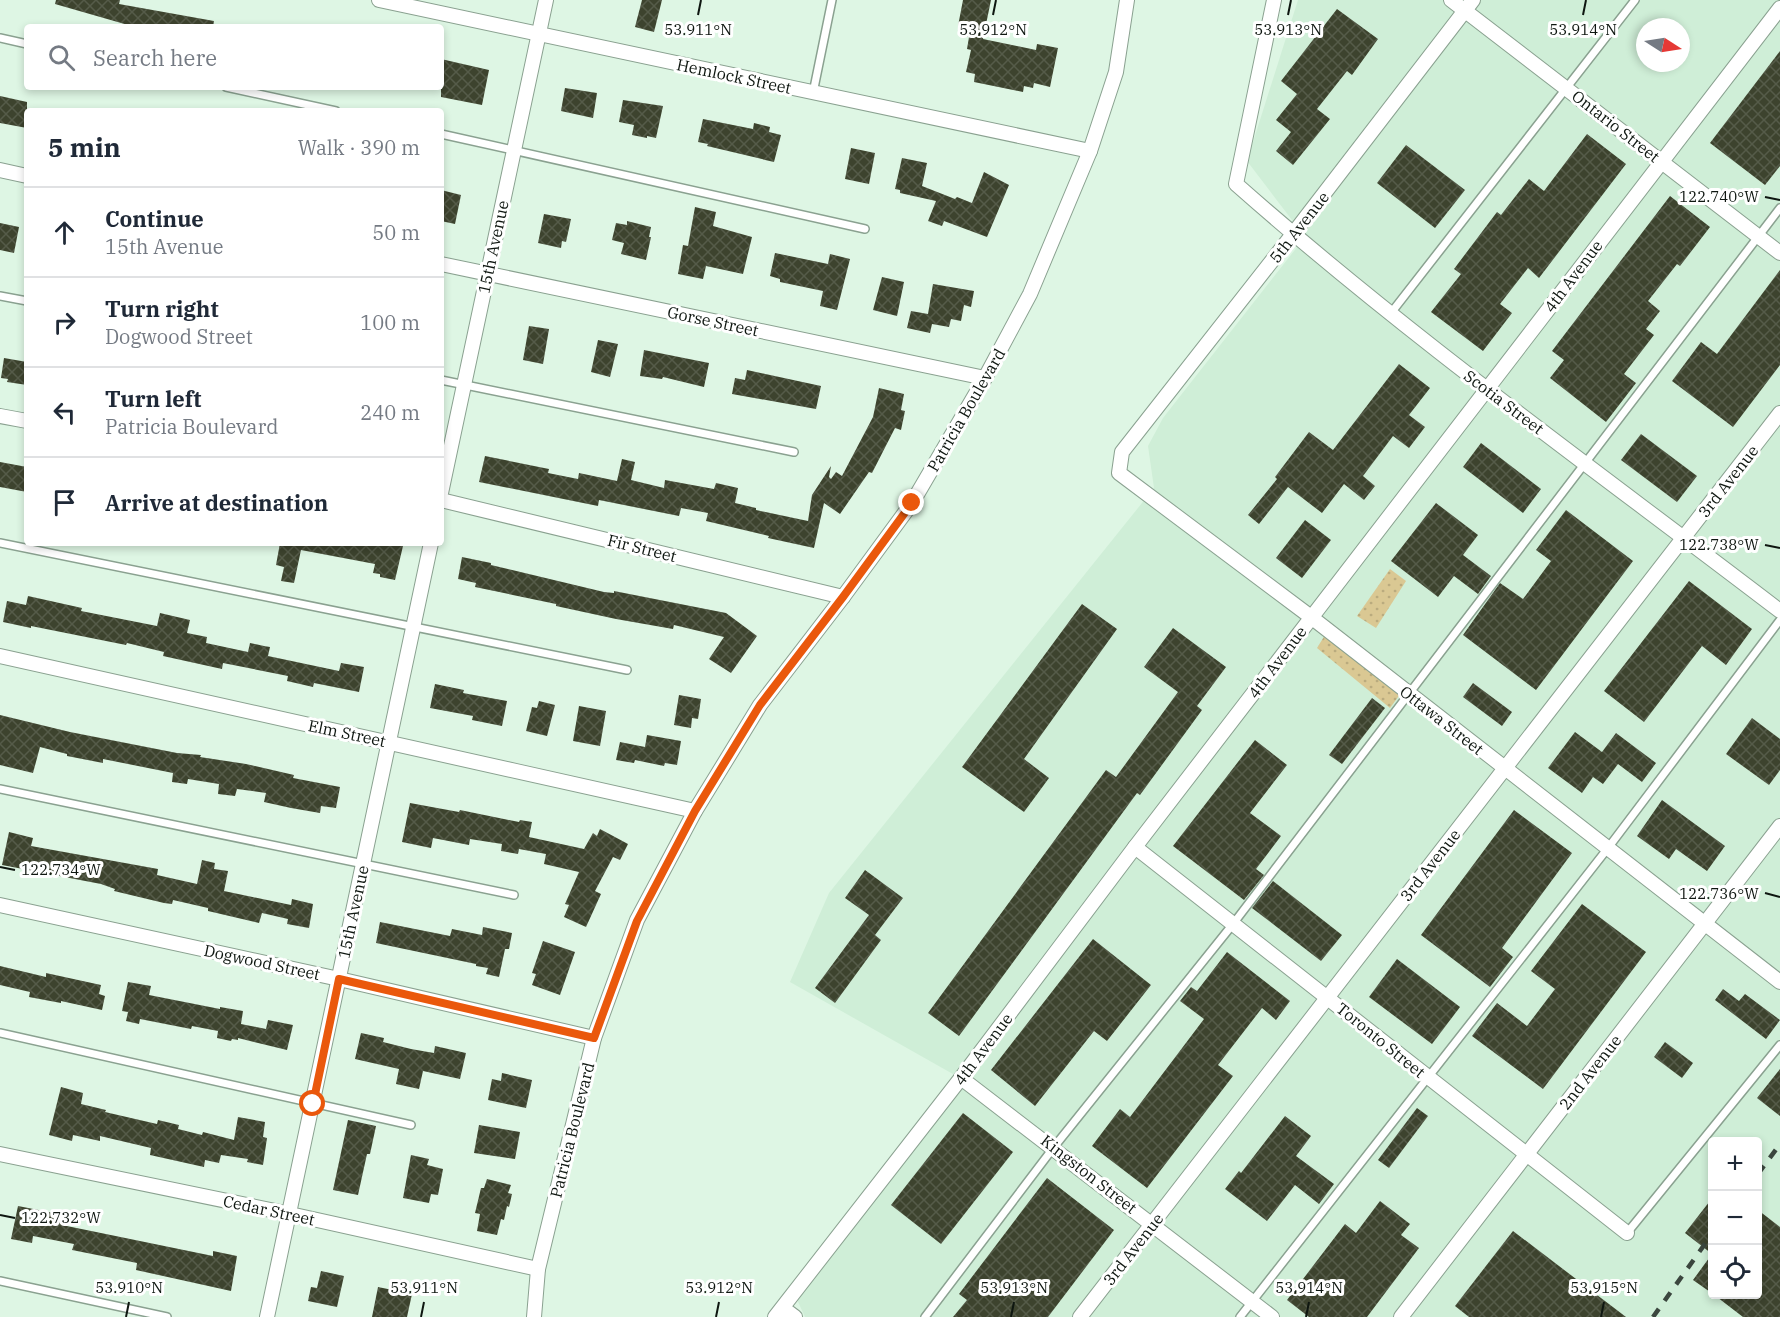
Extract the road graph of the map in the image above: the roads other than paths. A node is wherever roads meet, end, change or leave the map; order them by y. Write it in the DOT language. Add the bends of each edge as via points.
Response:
graph roads {
  1 [pos="379,0"];
  2 [pos="546,0"];
  3 [pos="832,0"];
  4 [pos="1127,0"];
  5 [pos="1274,0"];
  6 [pos="1451,0"];
  7 [pos="1635,0"];
  8 [pos="1469,5"];
  9 [pos="1780,8"];
  10 [pos="539,34"];
  11 [pos="0,38"];
  12 [pos="24,43"];
  13 [pos="1567,88"];
  14 [pos="240,90"];
  15 [pos="813,93"];
  16 [pos="322,108"];
  17 [pos="444,135"];
  18 [pos="513,149"];
  19 [pos="1090,151"];
  20 [pos="1661,161"];
  21 [pos="0,170"];
  22 [pos="24,175"];
  23 [pos="1780,208"];
  24 [pos="865,229"];
  25 [pos="1293,234"];
  26 [pos="1759,236"];
  27 [pos="1780,253"];
  28 [pos="444,265"];
  29 [pos="488,273"];
  30 [pos="0,296"];
  31 [pos="24,300"];
  32 [pos="1391,313"];
  33 [pos="985,378"];
  34 [pos="444,381"];
  35 [pos="464,384"];
  36 [pos="1486,390"];
  37 [pos="1780,412"];
  38 [pos="0,416"];
  39 [pos="24,420"];
  40 [pos="794,452"];
  41 [pos="1122,452"];
  42 [pos="1585,464"];
  43 [pos="444,479"];
  44 [pos="444,501"];
  45 [pos="1684,538"];
  46 [pos="0,543"];
  47 [pos="429,546"];
  48 [pos="843,597"];
  49 [pos="1780,611"];
  50 [pos="1311,617"];
  51 [pos="1780,620"];
  52 [pos="413,627"];
  53 [pos="0,656"];
  54 [pos="627,670"];
  55 [pos="1409,694"];
  56 [pos="389,742"];
  57 [pos="1504,769"];
  58 [pos="0,789"];
  59 [pos="695,811"];
  60 [pos="1780,826"];
  61 [pos="1135,847"];
  62 [pos="1608,848"];
  63 [pos="364,863"];
  64 [pos="514,894"];
  65 [pos="0,905"];
  66 [pos="1706,923"];
  67 [pos="1233,924"];
  68 [pos="339,979"];
  69 [pos="1780,982"];
  70 [pos="1328,997"];
  71 [pos="0,1034"];
  72 [pos="594,1038"];
  73 [pos="1780,1045"];
  74 [pos="1428,1076"];
  75 [pos="961,1078"];
  76 [pos="313,1104"];
  77 [pos="411,1125"];
  78 [pos="1054,1148"];
  79 [pos="0,1154"];
  80 [pos="1527,1154"];
  81 [pos="290,1214"];
  82 [pos="1152,1223"];
  83 [pos="1628,1233"];
  84 [pos="538,1269"];
  85 [pos="0,1281"];
  86 [pos="1252,1301"];
  87 [pos="779,1312"];
  88 [pos="167,1317"];
  89 [pos="267,1317"];
  90 [pos="534,1317"];
  91 [pos="795,1317"];
  92 [pos="925,1317"];
  93 [pos="1080,1317"];
  94 [pos="1240,1317"];
  95 [pos="1272,1317"];
  96 [pos="1401,1317"];
  1 -- 10 [label="street, Hemlock Street"];
  2 -- 10 [label="street, 15th Avenue"];
  3 -- 15 [label="lane"];
  4 -- 19 [label="street, Patricia Boulevard" via="1116,72"];
  5 -- 25 [label="street, Scotia Street" via="1236,184"];
  6 -- 8 [label="street, Ontario Street"];
  7 -- 13 [label="lane"];
  8 -- 13 [label="street, Ontario Street"];
  8 -- 25 [label="street, 5th Avenue"];
  9 -- 20 [label="street, 4th Avenue"];
  10 -- 15 [label="street, Hemlock Street"];
  10 -- 18 [label="street, 15th Avenue"];
  11 -- 12 [label="lane"];
  13 -- 20 [label="street, Ontario Street"];
  13 -- 32 [label="lane"];
  14 -- 16 [label="lane"];
  15 -- 19 [label="street, Hemlock Street"];
  17 -- 18 [label="lane"];
  18 -- 24 [label="lane"];
  18 -- 29 [label="street, 15th Avenue"];
  19 -- 33 [label="street, Patricia Boulevard" via="1030,294"];
  20 -- 26 [label="street, Ontario Street"];
  20 -- 36 [label="street, 4th Avenue"];
  21 -- 22 [label="street"];
  23 -- 26 [label="lane"];
  25 -- 32 [label="street, Scotia Street"];
  25 -- 41 [label="street, 5th Avenue"];
  26 -- 27 [label="street, Ontario Street"];
  26 -- 42 [label="lane"];
  28 -- 29 [label="street, Gorse Street"];
  29 -- 33 [label="street, Gorse Street"];
  29 -- 35 [label="street, 15th Avenue"];
  30 -- 31 [label="lane"];
  32 -- 36 [label="street, Scotia Street"];
  33 -- 48 [label="street, Patricia Boulevard" via="912,503"];
  34 -- 35 [label="lane"];
  35 -- 40 [label="lane"];
  35 -- 43 [label="street, 15th Avenue"];
  36 -- 42 [label="street, Scotia Street"];
  36 -- 50 [label="street, 4th Avenue"];
  37 -- 45 [label="street, 3rd Avenue"];
  38 -- 39 [label="street"];
  41 -- 50 [label="street, Ottawa Street" via="1119,473"];
  42 -- 45 [label="street, Scotia Street"];
  42 -- 55 [label="lane"];
  44 -- 48 [label="street, Fir Street"];
  45 -- 49 [label="street, Scotia Street"];
  45 -- 57 [label="street, 3rd Avenue"];
  46 -- 52 [label="lane"];
  47 -- 52 [label="street, 15th Avenue"];
  48 -- 59 [label="street, Patricia Boulevard" via="760,705"];
  50 -- 55 [label="street, Ottawa Street"];
  50 -- 61 [label="street, 4th Avenue"];
  51 -- 62 [label="lane"];
  52 -- 54 [label="lane"];
  52 -- 56 [label="street, 15th Avenue"];
  53 -- 56 [label="street, Elm Street"];
  55 -- 57 [label="street, Ottawa Street"];
  55 -- 67 [label="lane"];
  56 -- 59 [label="street, Elm Street"];
  56 -- 63 [label="street, 15th Avenue"];
  57 -- 62 [label="street, Ottawa Street"];
  57 -- 70 [label="street, 3rd Avenue"];
  58 -- 63 [label="lane"];
  59 -- 72 [label="street, Patricia Boulevard" via="637,921"];
  60 -- 66 [label="street, 2nd Avenue"];
  61 -- 67 [label="street, Toronto Street"];
  61 -- 75 [label="street, 4th Avenue"];
  62 -- 66 [label="street, Ottawa Street"];
  62 -- 74 [label="lane"];
  63 -- 64 [label="lane"];
  63 -- 68 [label="street, 15th Avenue"];
  65 -- 68 [label="street, Dogwood Street"];
  66 -- 69 [label="street, Ottawa Street"];
  66 -- 80 [label="street, 2nd Avenue"];
  67 -- 70 [label="street, Toronto Street"];
  67 -- 78 [label="lane"];
  68 -- 72 [label="street, Dogwood Street"];
  68 -- 76 [label="street, 15th Avenue"];
  70 -- 74 [label="street, Toronto Street"];
  70 -- 82 [label="street, 3rd Avenue"];
  71 -- 76 [label="lane"];
  72 -- 84 [label="street, Patricia Boulevard"];
  73 -- 83 [label="lane"];
  74 -- 80 [label="street, Toronto Street"];
  74 -- 86 [label="lane"];
  75 -- 78 [label="street, Kingston Street"];
  75 -- 87 [label="street, 4th Avenue"];
  76 -- 77 [label="lane"];
  76 -- 81 [label="street, 15th Avenue"];
  78 -- 82 [label="street, Kingston Street"];
  78 -- 92 [label="lane"];
  79 -- 81 [label="street, Cedar Street"];
  80 -- 83 [label="street, Toronto Street"];
  80 -- 96 [label="street, 2nd Avenue"];
  81 -- 84 [label="street, Cedar Street"];
  81 -- 89 [label="street, 15th Avenue"];
  82 -- 86 [label="street, Kingston Street"];
  82 -- 93 [label="street, 3rd Avenue"];
  84 -- 90 [label="street, Patricia Boulevard"];
  85 -- 88 [label="lane"];
  86 -- 94 [label="lane"];
  86 -- 95 [label="street, Kingston Street"];
  87 -- 91 [label="street"];
}
